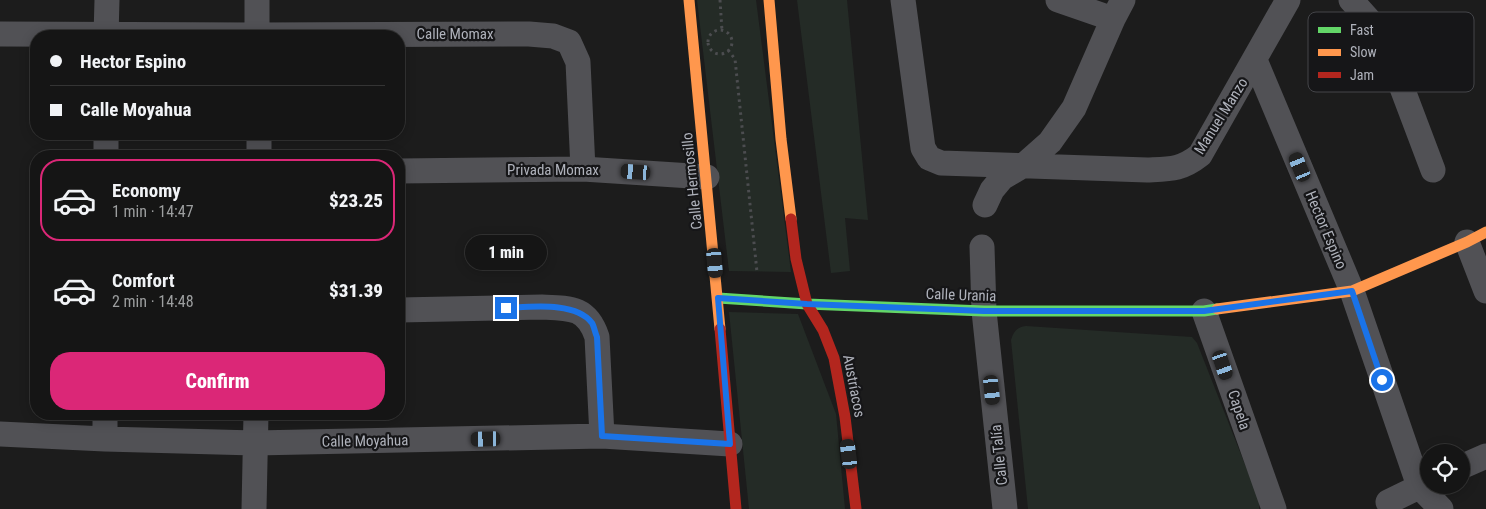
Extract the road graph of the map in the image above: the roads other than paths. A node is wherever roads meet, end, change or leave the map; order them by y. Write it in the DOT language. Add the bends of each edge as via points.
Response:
graph roads {
  1 [pos="107,0"];
  2 [pos="257,0"];
  3 [pos="689,0"];
  4 [pos="770,0"];
  5 [pos="904,0"];
  6 [pos="1058,0"];
  7 [pos="1288,0"];
  8 [pos="1351,0"];
  9 [pos="1118,10"];
  10 [pos="1362,12"];
  11 [pos="106,30"];
  12 [pos="257,30"];
  13 [pos="0,34"];
  14 [pos="30,35"];
  15 [pos="405,35"];
  16 [pos="1255,60"];
  17 [pos="1403,92"];
  18 [pos="1024,165"];
  19 [pos="584,169"];
  20 [pos="1432,170"];
  21 [pos="405,171"];
  22 [pos="707,176"];
  23 [pos="985,205"];
  24 [pos="1476,238"];
  25 [pos="982,246"];
  26 [pos="1352,291"];
  27 [pos="1486,291"];
  28 [pos="718,298"];
  29 [pos="807,304"];
  30 [pos="405,310"];
  31 [pos="984,311"];
  32 [pos="1204,311"];
  33 [pos="105,420"];
  34 [pos="256,420"];
  35 [pos="0,434"];
  36 [pos="602,436"];
  37 [pos="105,439"];
  38 [pos="255,443"];
  39 [pos="730,444"];
  40 [pos="1486,456"];
  41 [pos="1470,463"];
  42 [pos="1420,473"];
  43 [pos="1420,486"];
  44 [pos="1431,494"];
  45 [pos="1388,502"];
  46 [pos="254,509"];
  47 [pos="736,509"];
  48 [pos="856,509"];
  49 [pos="1004,509"];
  50 [pos="1274,509"];
  51 [pos="1441,509"];
  1 -- 11 [label="street"];
  2 -- 12 [label="street"];
  3 -- 22 [label="street, Calle Hermosillo"];
  4 -- 29 [label="street" via="781,139 796,259"];
  5 -- 18 [label="street, Manuel Manzo" via="924,148 929,158 941,163"];
  6 -- 9 [label="street"];
  7 -- 16 [label="street, Manuel Manzo"];
  8 -- 10 [label="street"];
  9 -- 18 [label="street" via="1074,108 1050,142"];
  13 -- 14 [label="street, Calle Momax"];
  15 -- 19 [label="street, Calle Momax" via="529,34 553,36 569,42 578,62"];
  16 -- 18 [label="street, Manuel Manzo" via="1200,155 1188,165 1147,170"];
  16 -- 26 [label="street, Hector Espino"];
  17 -- 20 [label="street"];
  18 -- 23 [label="street" via="1002,178"];
  19 -- 21 [label="street, Privada Momax"];
  19 -- 22 [label="street, Privada Momax"];
  22 -- 28 [label="street, Calle Hermosillo"];
  24 -- 26 [label="street, Calle Urania"];
  24 -- 27 [label="street"];
  25 -- 31 [label="street, Calle Talía"];
  26 -- 32 [label="street, Calle Urania"];
  26 -- 42 [label="street, Hector Espino"];
  28 -- 29 [label="street, Calle Urania"];
  28 -- 39 [label="street, Calle Hermosillo"];
  29 -- 31 [label="street, Calle Urania"];
  29 -- 48 [label="street, Austríacos" via="824,330 834,358"];
  30 -- 36 [label="street" via="566,308 582,314 592,323 597,337"];
  31 -- 32 [label="street, Calle Urania"];
  31 -- 49 [label="street, Calle Talía"];
  32 -- 50 [label="street, Capela"];
  33 -- 37 [label="street"];
  34 -- 38 [label="street"];
  35 -- 37 [label="street, Calle Moyahua"];
  36 -- 38 [label="street, Calle Moyahua"];
  36 -- 39 [label="street, Calle Moyahua"];
  37 -- 38 [label="street, Calle Moyahua"];
  38 -- 46 [label="street"];
  39 -- 47 [label="street, Calle Hermosillo"];
  40 -- 41 [label="street"];
  43 -- 45 [label="street"];
  44 -- 51 [label="street"];
}
